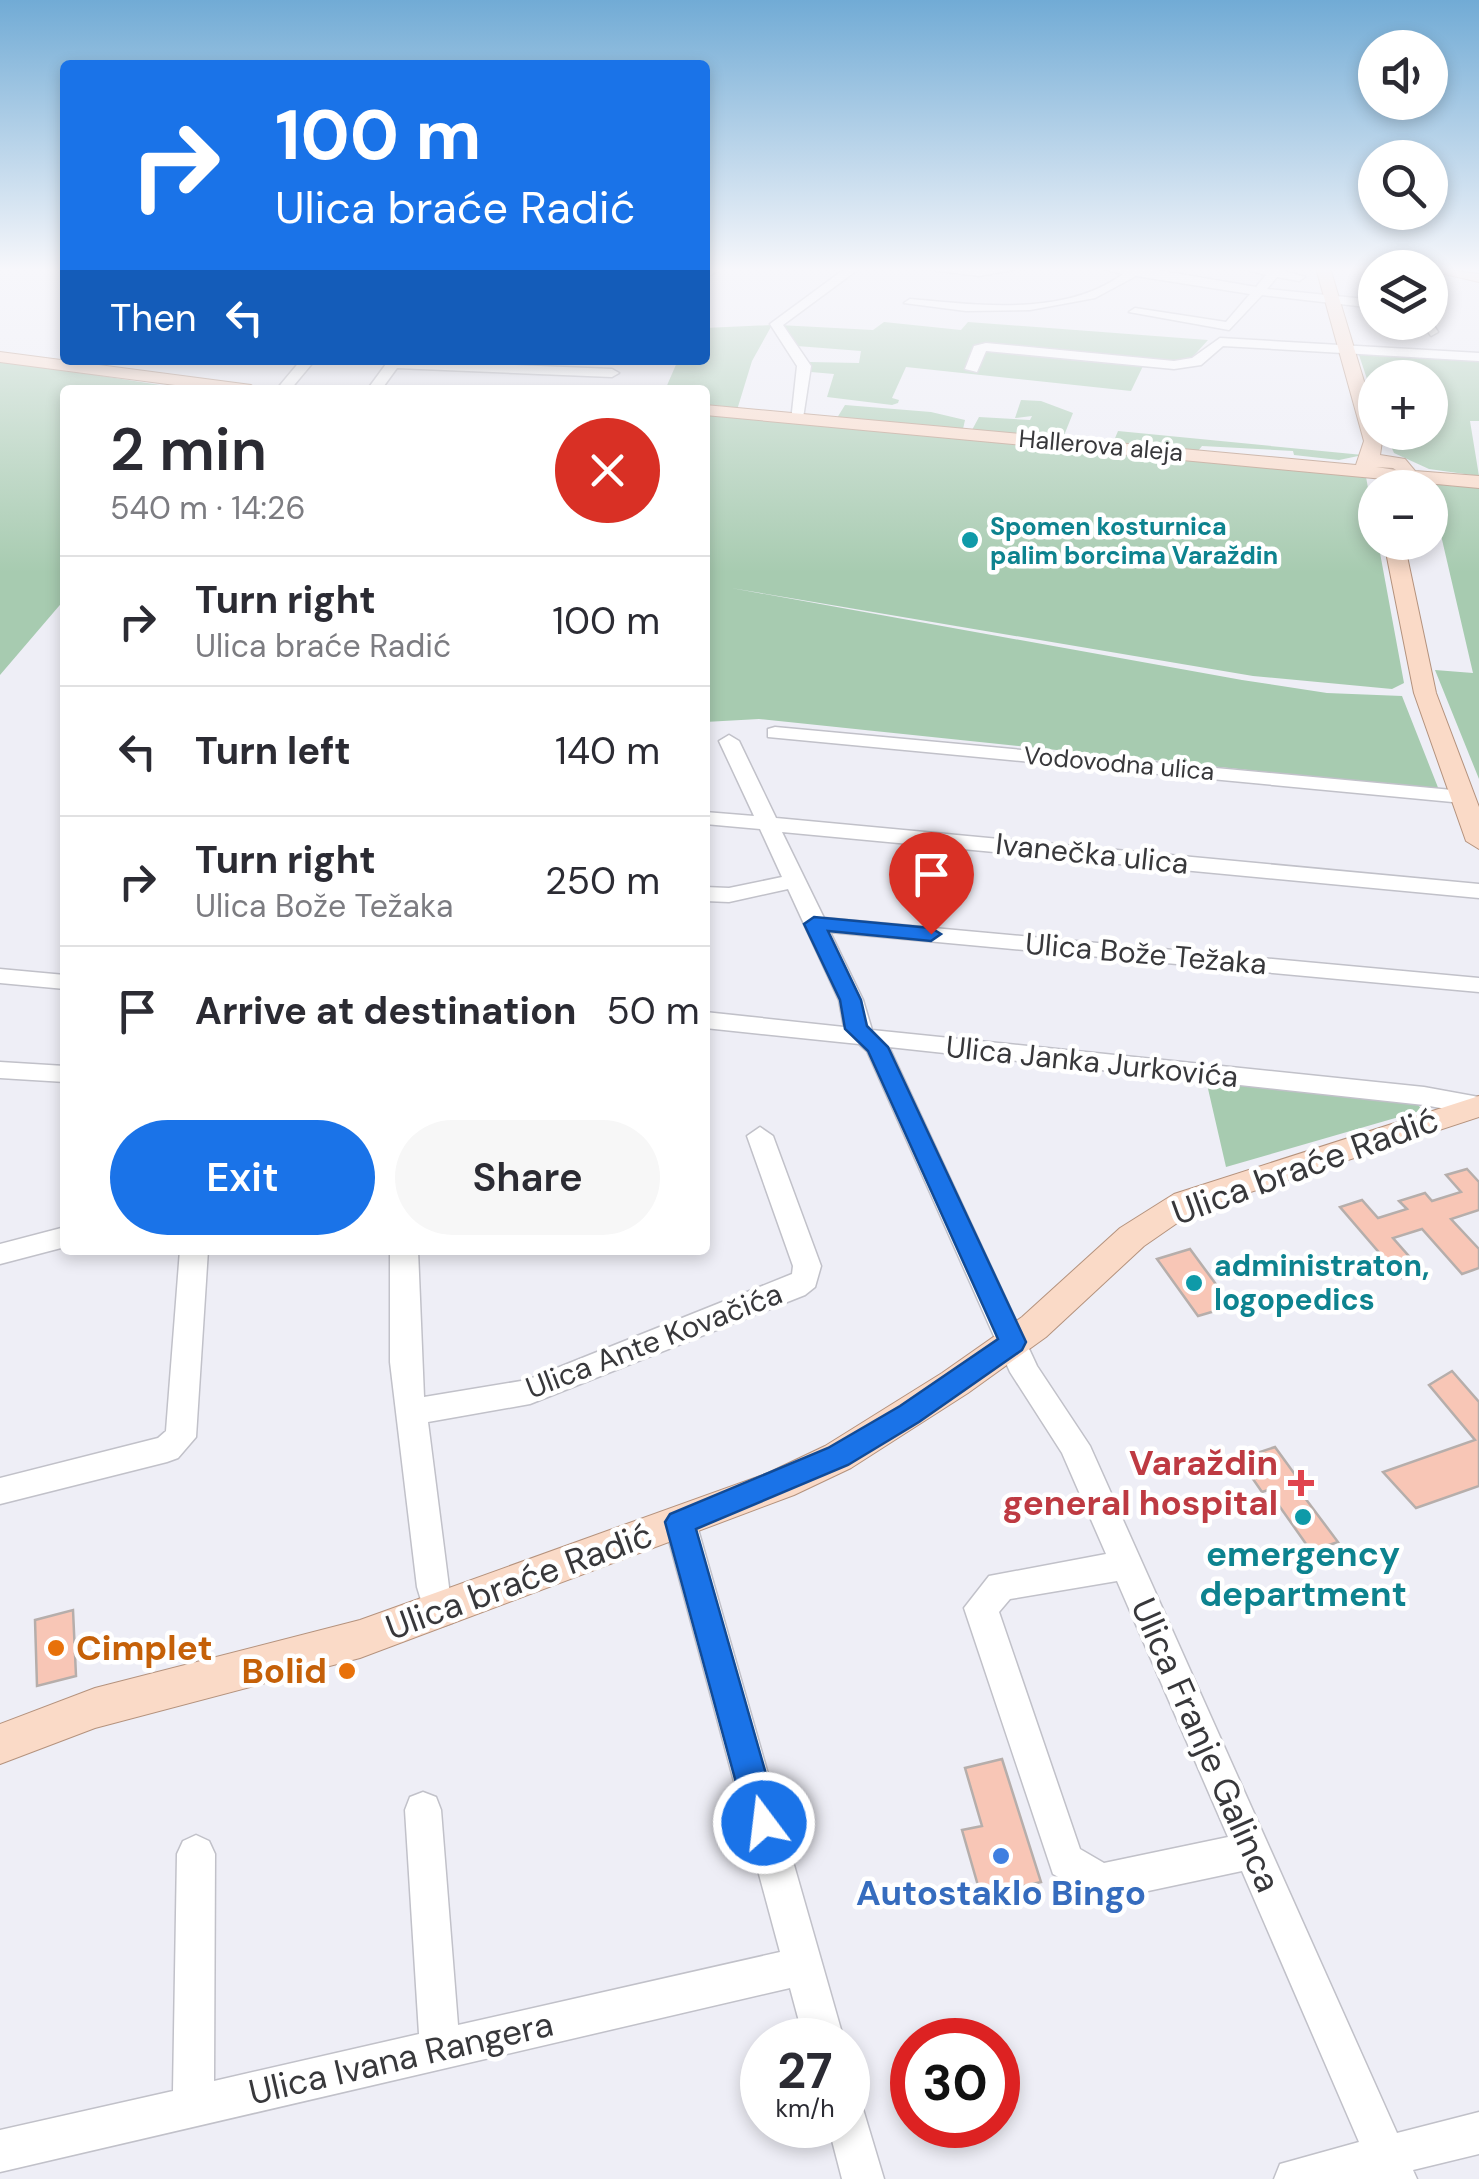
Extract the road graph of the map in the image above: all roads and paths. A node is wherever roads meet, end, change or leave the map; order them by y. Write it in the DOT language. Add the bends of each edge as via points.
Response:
graph roads {
  1 [pos="96,370"];
  2 [pos="803,370"];
  3 [pos="1351,370"];
  4 [pos="213,385"];
  5 [pos="710,410"];
  6 [pos="796,418"];
  7 [pos="1368,470"];
  8 [pos="1384,470"];
  9 [pos="1448,479"];
  10 [pos="1474,482"];
  11 [pos="1398,560"];
  12 [pos="774,733"];
  13 [pos="728,741"];
  14 [pos="1463,797"];
  15 [pos="710,818"];
  16 [pos="765,824"];
  17 [pos="1479,841"];
  18 [pos="795,881"];
  19 [pos="1479,891"];
  20 [pos="710,894"];
  21 [pos="814,924"];
  22 [pos="0,976"];
  23 [pos="60,982"];
  24 [pos="1479,985"];
  25 [pos="710,1021"];
  26 [pos="868,1038"];
  27 [pos="0,1070"];
  28 [pos="60,1074"];
  29 [pos="1479,1106"];
  30 [pos="760,1136"];
  31 [pos="60,1238"];
  32 [pos="0,1254"];
  33 [pos="194,1255"];
  34 [pos="404,1255"];
  35 [pos="1012,1342"];
  36 [pos="411,1412"];
  37 [pos="0,1490"];
  38 [pos="680,1522"];
  39 [pos="1124,1565"];
  40 [pos="440,1612"];
  41 [pos="0,1744"];
  42 [pos="423,1810"];
  43 [pos="1255,1850"];
  44 [pos="196,1854"];
  45 [pos="803,1966"];
  46 [pos="818,2018"];
  47 [pos="440,2048"];
  48 [pos="193,2106"];
  49 [pos="1479,2133"];
  50 [pos="855,2148"];
  51 [pos="0,2150"];
  52 [pos="1390,2168"];
  53 [pos="863,2179"];
  54 [pos="1295,2179"];
  1 -- 4 [label="main road"];
  2 -- 6 [label="street"];
  3 -- 8 [label="main road"];
  5 -- 6 [label="main road, Hallerova aleja"];
  6 -- 7 [label="main road, Hallerova aleja"];
  9 -- 10 [label="main road, Hallerova aleja"];
  11 -- 14 [label="main road" via="1425,693"];
  12 -- 14 [label="street, Vodovodna ulica"];
  13 -- 16 [label="street, Ulica Franje Galinca"];
  14 -- 17 [label="main road"];
  15 -- 16 [label="street, Ivanečka ulica"];
  16 -- 18 [label="street, Ulica Franje Galinca"];
  16 -- 19 [label="street, Ivanečka ulica"];
  18 -- 20 [label="street"];
  18 -- 21 [label="street, Ulica Franje Galinca"];
  21 -- 24 [label="street, Ulica Bože Težaka"];
  21 -- 26 [label="street, Ulica Franje Galinca" via="851,1000 856,1029"];
  22 -- 23 [label="street"];
  25 -- 26 [label="street, Ulica Janka Jurkovića"];
  26 -- 29 [label="street, Ulica Janka Jurkovića"];
  26 -- 35 [label="street, Ulica Franje Galinca"];
  27 -- 28 [label="street"];
  29 -- 35 [label="main road, Ulica braće Radić" via="1186,1202 1132,1237"];
  30 -- 36 [label="street, Ulica Ante Kovačića" via="807,1266 796,1287 530,1392"];
  31 -- 32 [label="street"];
  33 -- 37 [label="street" via="181,1437 167,1449"];
  34 -- 36 [label="street"];
  35 -- 38 [label="main road, Ulica braće Radić" via="838,1457"];
  35 -- 39 [label="street, Ulica Franje Galinca" via="1075,1446"];
  36 -- 40 [label="street"];
  38 -- 40 [label="main road, Ulica braće Radić"];
  38 -- 45 [label="street"];
  39 -- 43 [label="street, Ulica Franje Galinca"];
  39 -- 43 [label="street" via="1001,1586 981,1608 1066,1861 1101,1882"];
  40 -- 41 [label="main road, Ulica braće Radić" via="95,1708"];
  42 -- 47 [label="street"];
  43 -- 52 [label="street, Ulica Franje Galinca"];
  44 -- 48 [label="street"];
  45 -- 46 [label="street"];
  45 -- 47 [label="street, Ulica Ivana Rangera"];
  47 -- 48 [label="street, Ulica Ivana Rangera"];
  48 -- 51 [label="street, Ulica Ivana Rangera"];
  49 -- 52 [label="street"];
  50 -- 53 [label="street"];
  52 -- 54 [label="street"];
}
